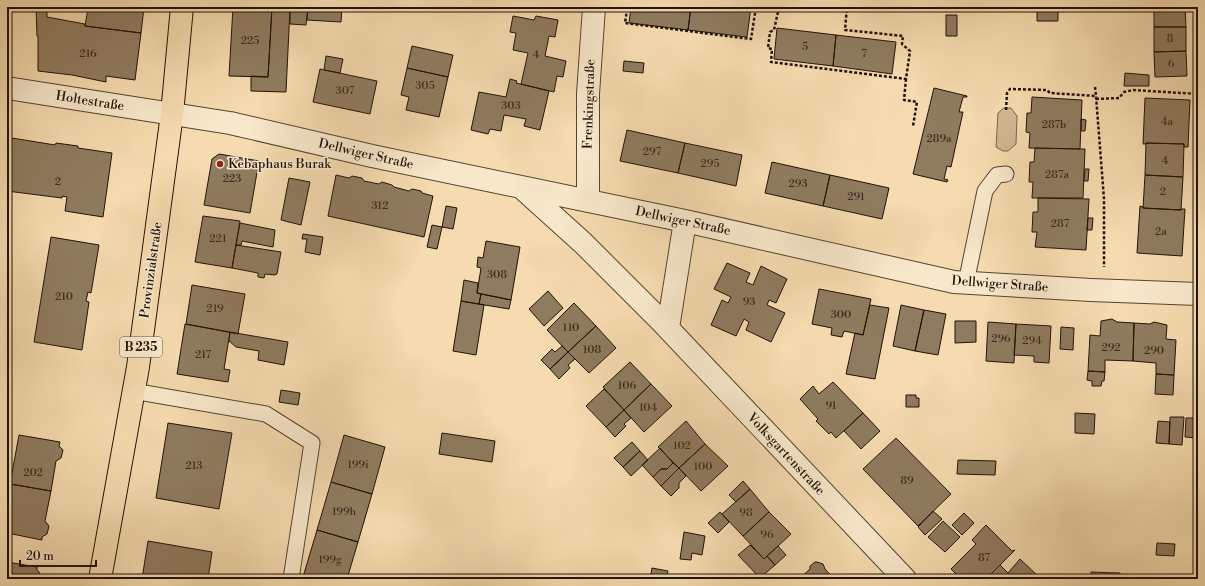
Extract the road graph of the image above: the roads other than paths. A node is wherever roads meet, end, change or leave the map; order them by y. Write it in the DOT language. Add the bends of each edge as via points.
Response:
graph roads {
  1 [pos="182,7"];
  2 [pos="594,7"];
  3 [pos="7,88"];
  4 [pos="172,114"];
  5 [pos="1006,174"];
  6 [pos="521,187"];
  7 [pos="588,201"];
  8 [pos="685,221"];
  9 [pos="966,283"];
  10 [pos="1198,294"];
  11 [pos="668,328"];
  12 [pos="133,391"];
  13 [pos="100,579"];
  14 [pos="291,579"];
  15 [pos="905,579"];
  1 -- 4 [label="main road, Provinzialstraße / B 235"];
  2 -- 7 [label="street, Frenkingstraße" via="588,94"];
  3 -- 4 [label="street, Holtestraße"];
  4 -- 6 [label="street, Dellwiger Straße" via="230,123"];
  4 -- 12 [label="main road, Provinzialstraße / B 235"];
  5 -- 9 [label="lane" via="997,176 985,191"];
  6 -- 7 [label="street, Dellwiger Straße"];
  6 -- 11 [label="street, Volksgartenstraße"];
  7 -- 8 [label="street, Dellwiger Straße"];
  8 -- 9 [label="street, Dellwiger Straße"];
  8 -- 11 [label="street"];
  9 -- 10 [label="street, Dellwiger Straße"];
  11 -- 15 [label="street, Volksgartenstraße"];
  12 -- 13 [label="main road, Provinzialstraße / B 235"];
  12 -- 14 [label="lane" via="266,414 312,442"];
}
